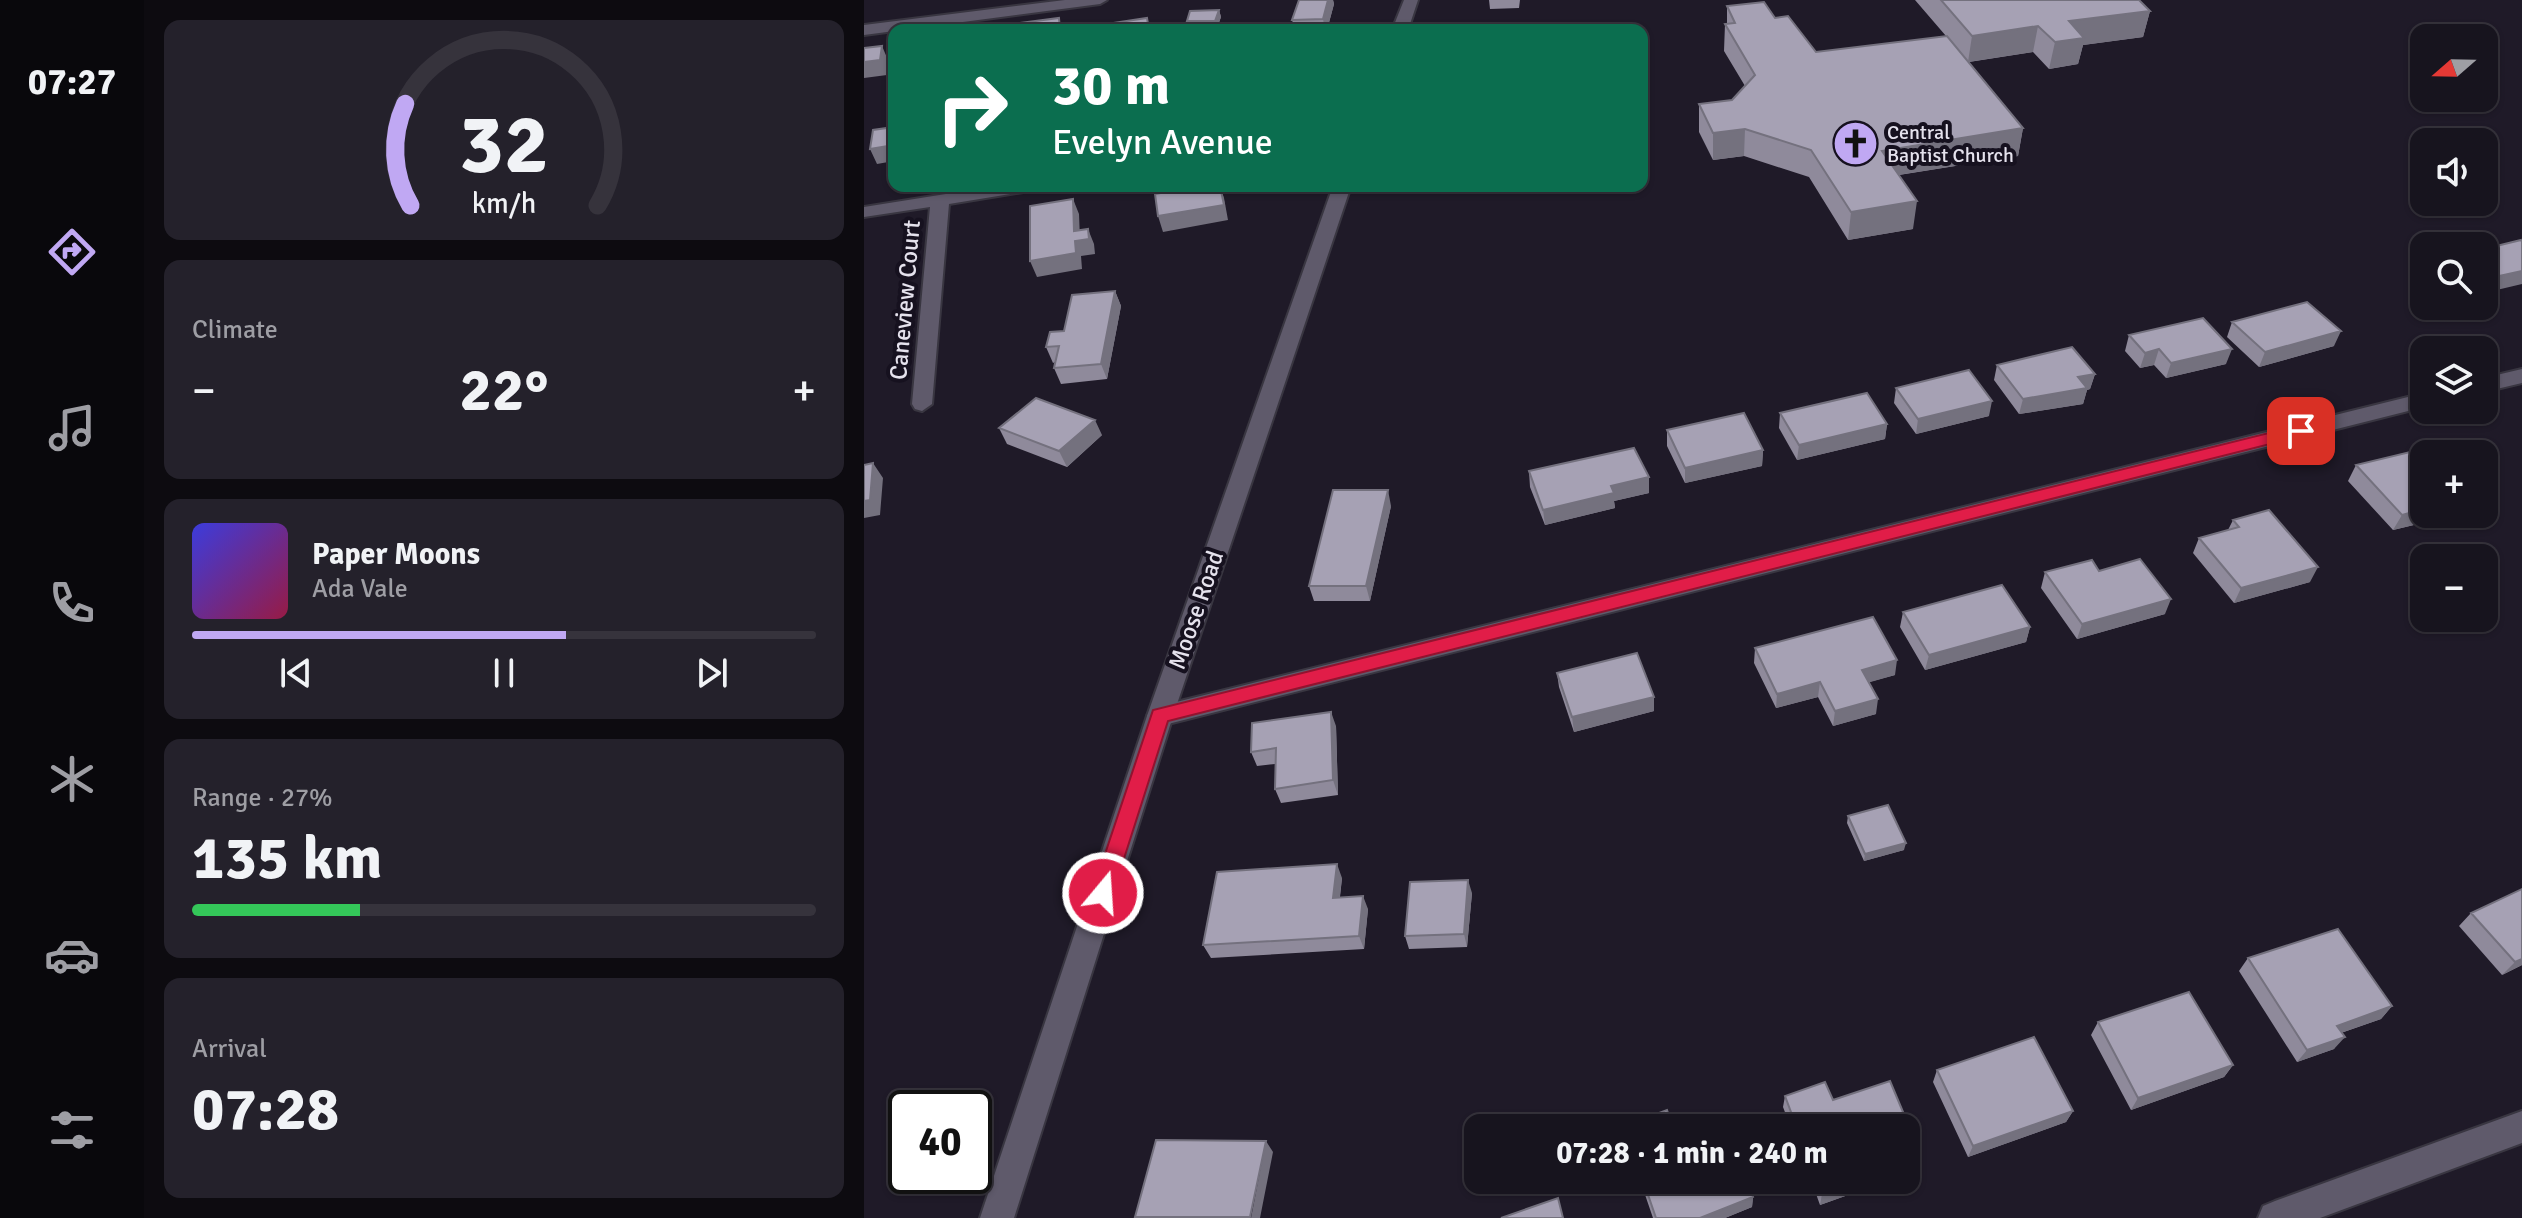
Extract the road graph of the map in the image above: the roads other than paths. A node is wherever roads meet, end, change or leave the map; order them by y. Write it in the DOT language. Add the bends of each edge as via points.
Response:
graph roads {
  1 [pos="1100,0"];
  2 [pos="1411,0"];
  3 [pos="911,24"];
  4 [pos="1402,24"];
  5 [pos="888,27"];
  6 [pos="864,30"];
  7 [pos="991,192"];
  8 [pos="1340,192"];
  9 [pos="940,200"];
  10 [pos="864,212"];
  11 [pos="2522,376"];
  12 [pos="2498,382"];
  13 [pos="922,404"];
  14 [pos="2410,404"];
  15 [pos="1160,716"];
  16 [pos="2522,1127"];
  17 [pos="997,1218"];
  18 [pos="2275,1218"];
  1 -- 3 [label="street"];
  2 -- 4 [label="street"];
  5 -- 6 [label="street"];
  7 -- 9 [label="street"];
  8 -- 15 [label="street, Moose Road"];
  9 -- 10 [label="street"];
  9 -- 13 [label="street, Caneview Court"];
  11 -- 12 [label="street"];
  14 -- 15 [label="street"];
  15 -- 17 [label="street, Moose Road"];
  16 -- 18 [label="street"];
}
